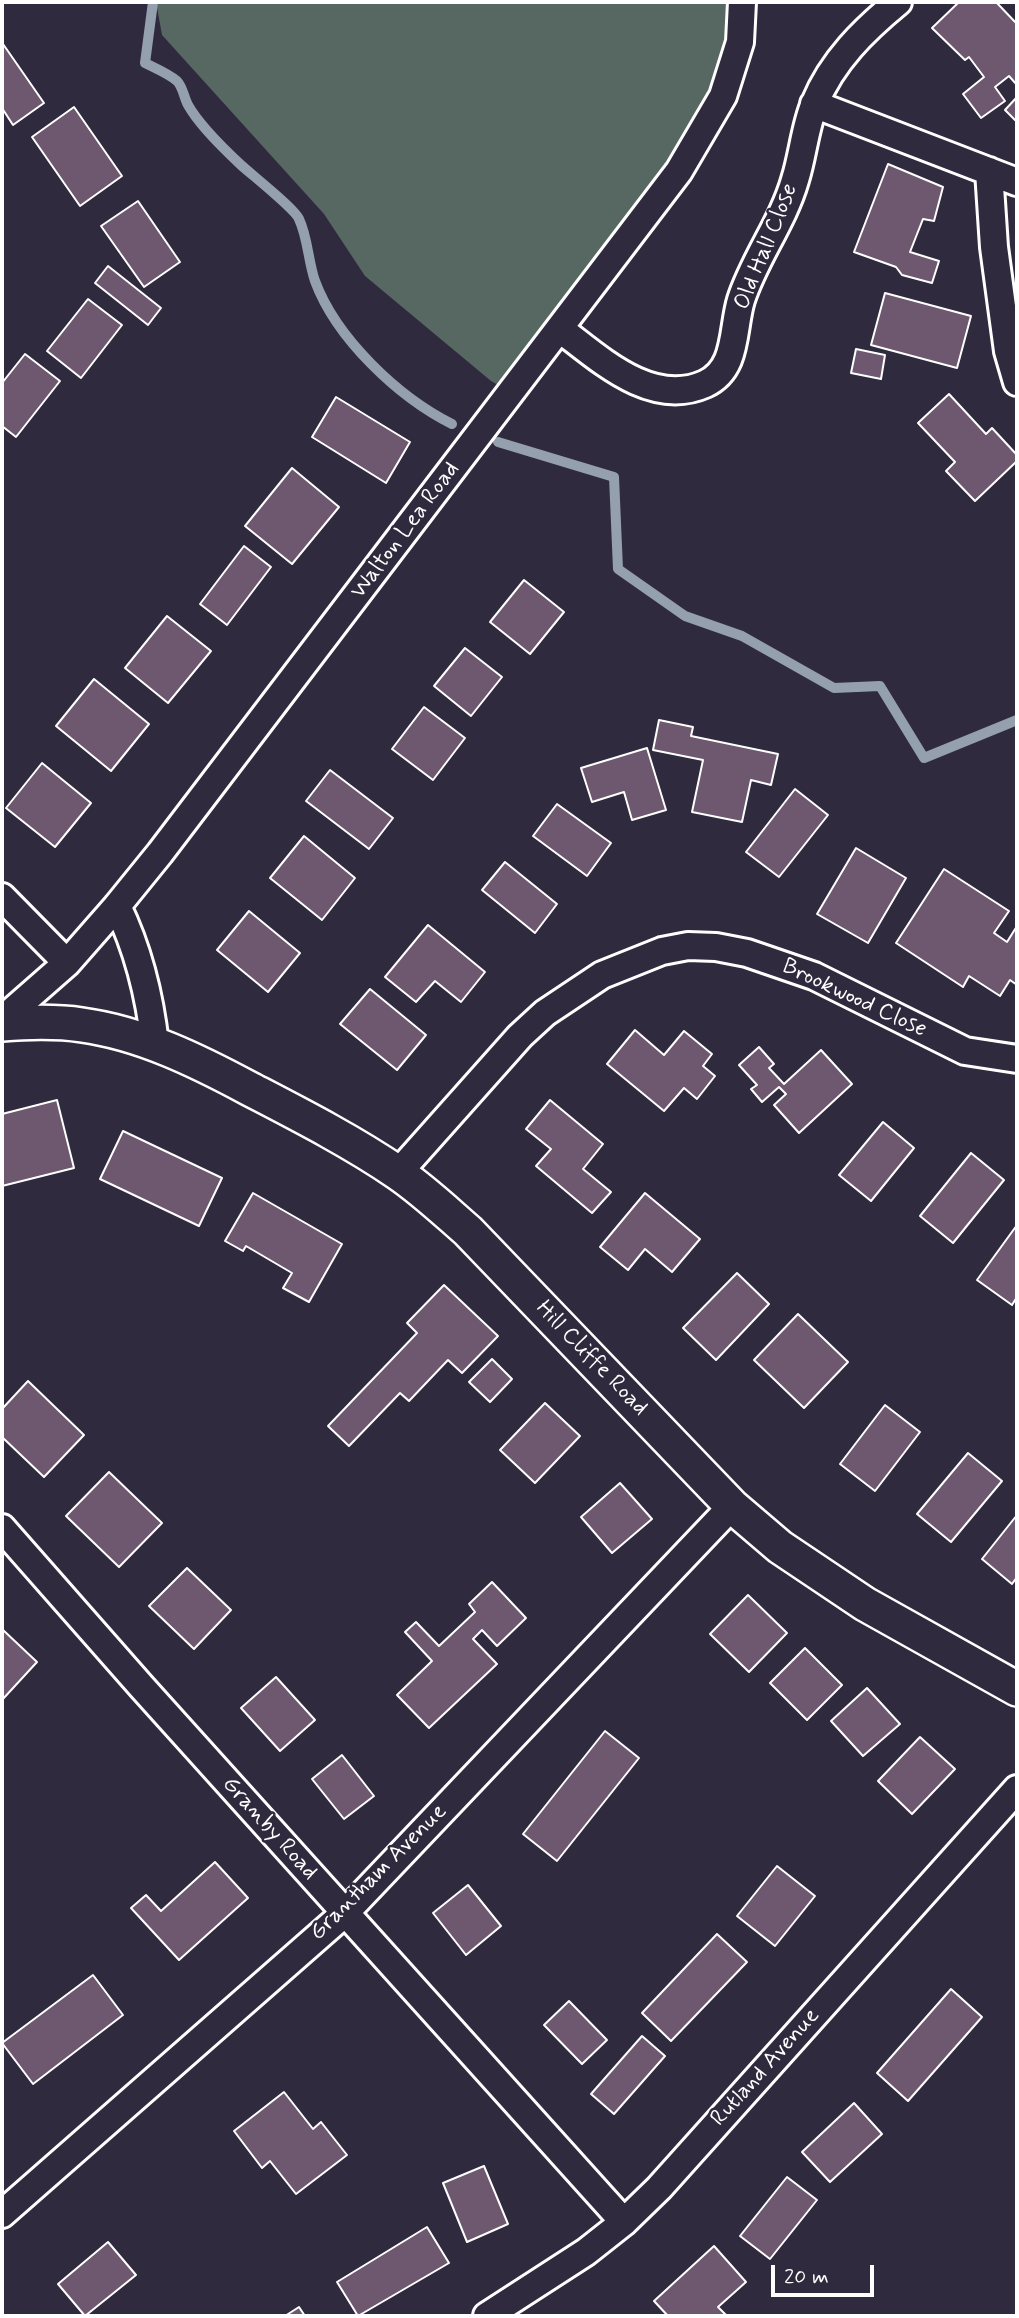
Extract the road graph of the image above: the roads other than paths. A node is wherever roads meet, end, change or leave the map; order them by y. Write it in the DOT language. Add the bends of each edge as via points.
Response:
graph roads {
  1 [pos="742,2"];
  2 [pos="898,2"];
  3 [pos="814,104"];
  4 [pos="989,171"];
  5 [pos="1017,182"];
  6 [pos="560,329"];
  7 [pos="1017,382"];
  8 [pos="2,897"];
  9 [pos="117,906"];
  10 [pos="67,962"];
  11 [pos="2,1022"];
  12 [pos="155,1045"];
  13 [pos="1017,1059"];
  14 [pos="398,1173"];
  15 [pos="732,1506"];
  16 [pos="2,1528"];
  17 [pos="1017,1689"];
  18 [pos="1017,1789"];
  19 [pos="345,1913"];
  20 [pos="2,2214"];
  21 [pos="624,2222"];
  22 [pos="487,2316"];
  1 -- 6 [label="street, Walton Lea Road" via="740,42 723,96 678,171"];
  2 -- 3 [label="street, Old Hall Close" via="837,62"];
  3 -- 4 [label="street"];
  3 -- 6 [label="street, Old Hall Close" via="795,182 741,301 725,368 706,384 677,391 647,387"];
  4 -- 5 [label="street"];
  4 -- 7 [label="street" via="994,247 1008,351"];
  6 -- 9 [label="street, Walton Lea Road"];
  8 -- 10 [label="street"];
  9 -- 10 [label="street, Walton Lea Road"];
  9 -- 12 [label="street" via="135,952"];
  10 -- 11 [label="street, Walton Lea Road"];
  11 -- 12 [label="street, Hill Cliffe Road" via="81,1025"];
  12 -- 14 [label="street, Hill Cliffe Road" via="301,1115"];
  13 -- 14 [label="street, Brookwood Close" via="965,1051 814,976 747,953 688,946 662,951 602,975 545,1013"];
  14 -- 15 [label="street, Hill Cliffe Road" via="477,1241"];
  15 -- 17 [label="street, Hill Cliffe Road" via="780,1547 865,1604"];
  15 -- 19 [label="street, Grantham Avenue"];
  16 -- 19 [label="street, Granby Road"];
  18 -- 21 [label="street, Rutland Avenue"];
  19 -- 20 [label="street, Grantham Avenue"];
  19 -- 21 [label="street, Granby Road"];
  21 -- 22 [label="street, Rutland Avenue"];
}
